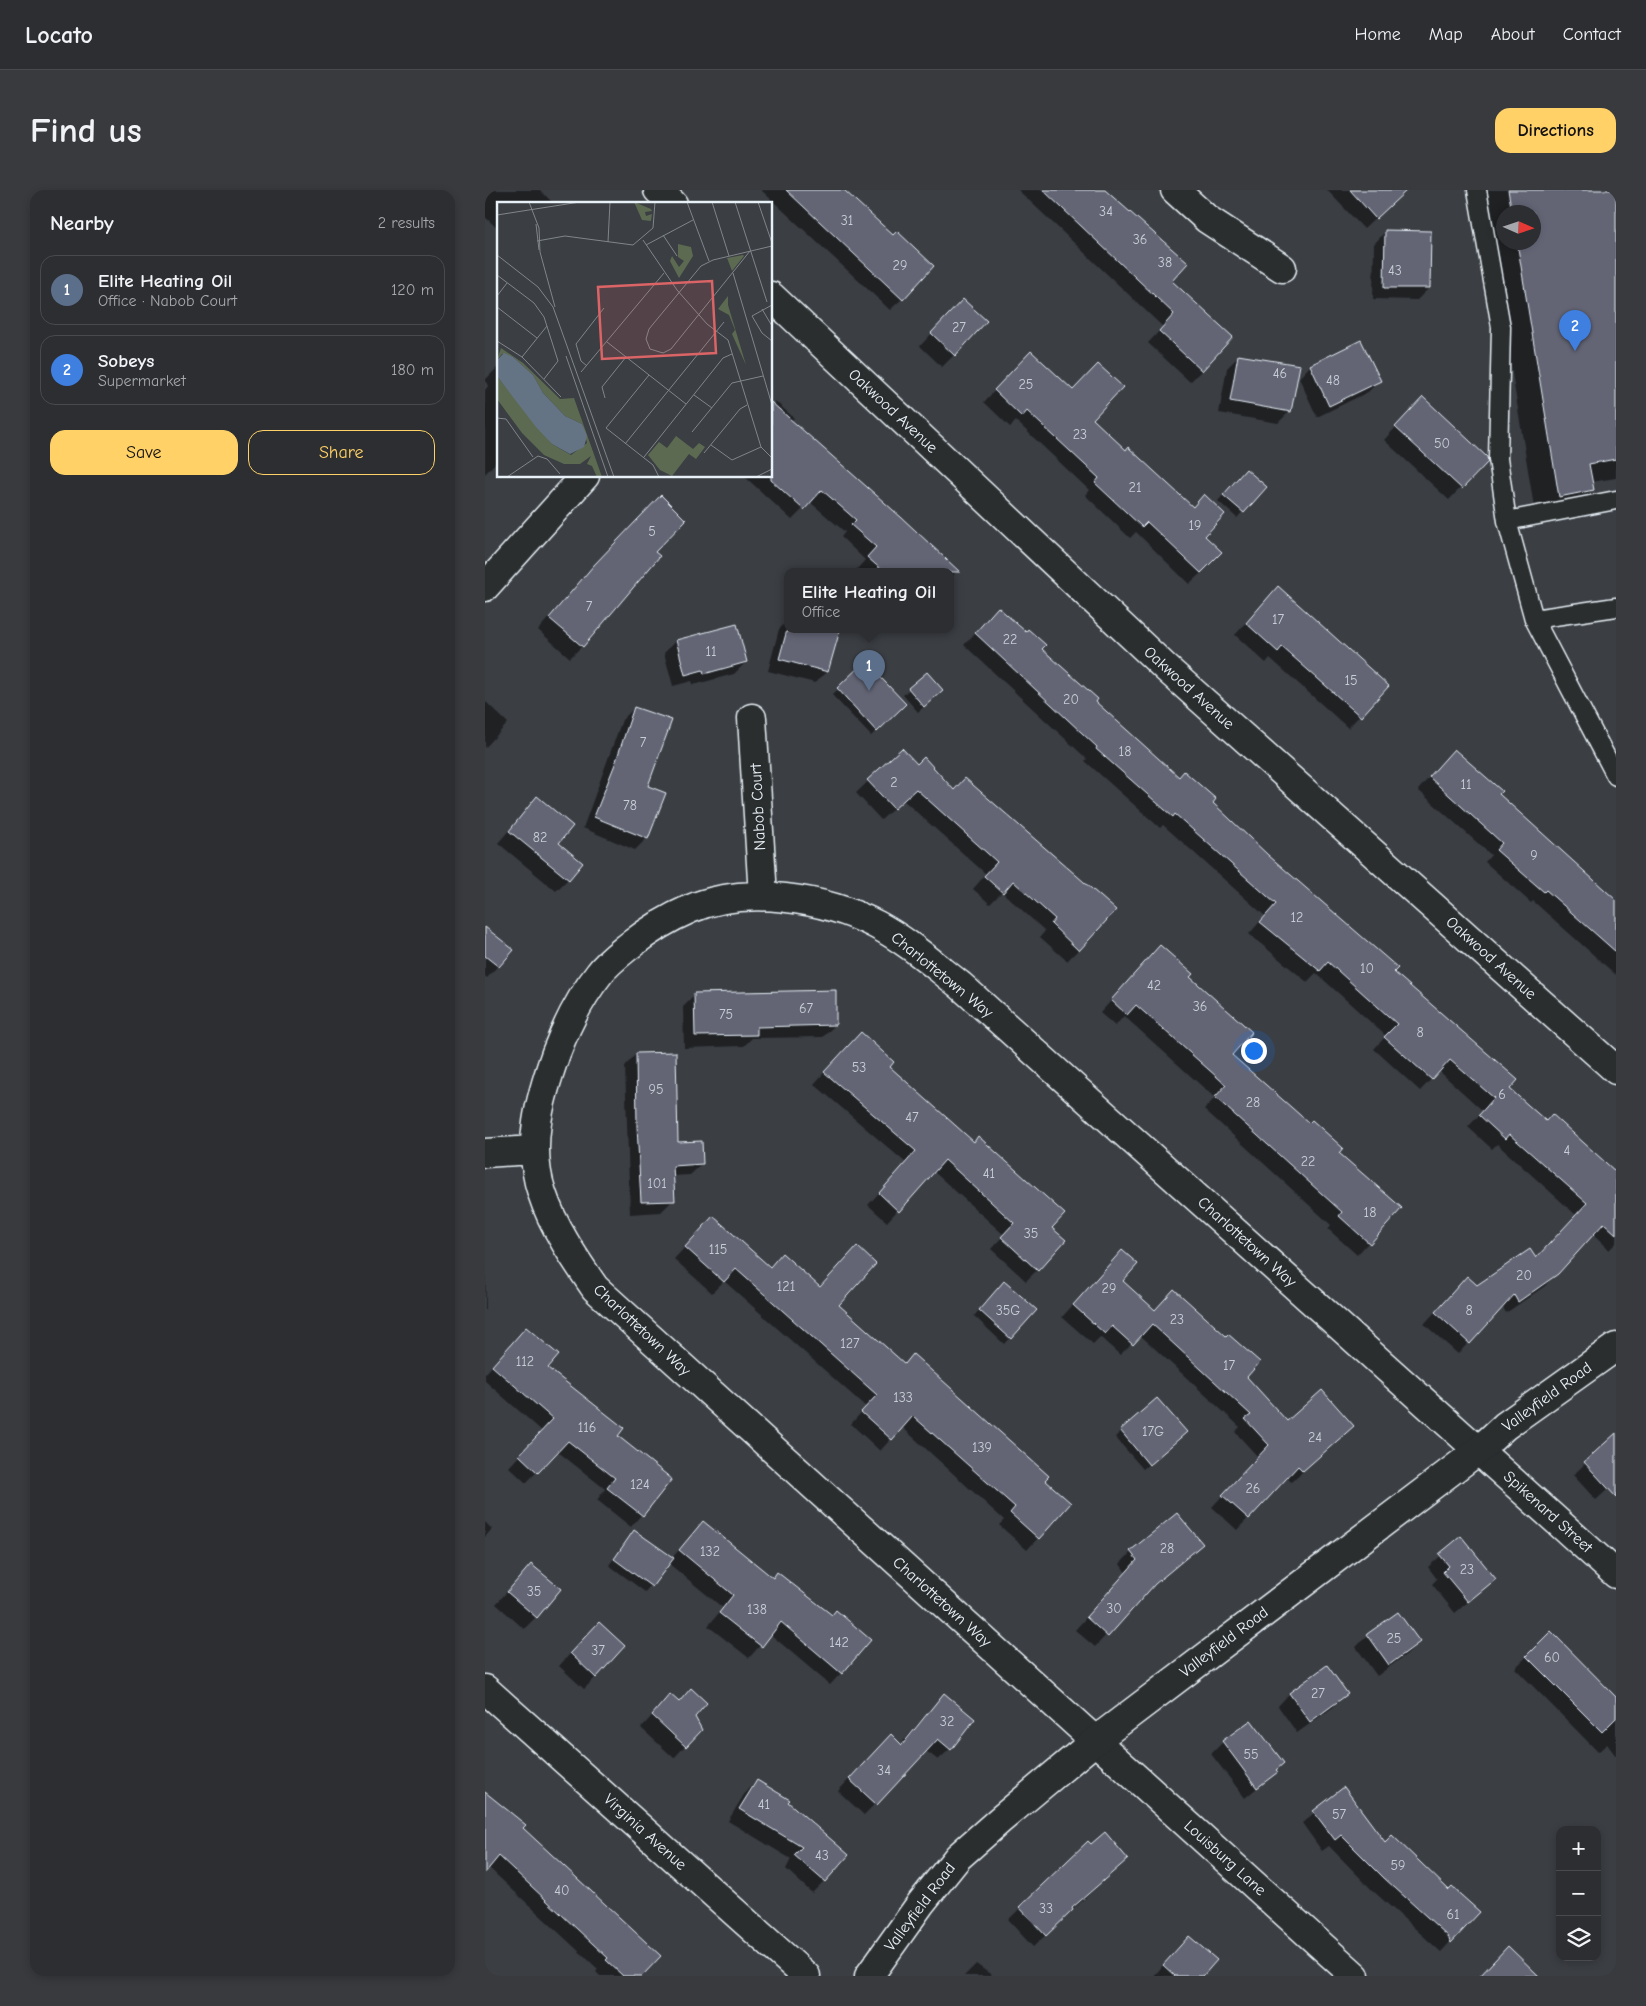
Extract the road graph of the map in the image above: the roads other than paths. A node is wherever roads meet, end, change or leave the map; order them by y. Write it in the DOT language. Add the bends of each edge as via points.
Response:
graph roads {
  1 [pos="658,190"];
  2 [pos="1175,190"];
  3 [pos="1477,190"];
  4 [pos="671,202"];
  5 [pos="1282,268"];
  6 [pos="773,298"];
  7 [pos="583,478"];
  8 [pos="1616,500"];
  9 [pos="1507,521"];
  10 [pos="488,577"];
  11 [pos="1616,607"];
  12 [pos="1535,619"];
  13 [pos="752,718"];
  14 [pos="1616,776"];
  15 [pos="763,896"];
  16 [pos="1616,1070"];
  17 [pos="533,1150"];
  18 [pos="485,1153"];
  19 [pos="1616,1347"];
  20 [pos="1479,1450"];
  21 [pos="1616,1574"];
  22 [pos="485,1689"];
  23 [pos="1096,1740"];
  24 [pos="806,1976"];
  25 [pos="869,1976"];
  26 [pos="1355,1976"];
  1 -- 4 [label="street"];
  2 -- 5 [label="street" via="1207,219"];
  3 -- 9 [label="lane" via="1501,328 1498,459"];
  6 -- 16 [label="street, Oakwood Avenue" via="1166,668"];
  7 -- 10 [label="street"];
  8 -- 9 [label="lane"];
  9 -- 12 [label="lane"];
  11 -- 12 [label="lane"];
  12 -- 14 [label="lane"];
  13 -- 15 [label="street, Nabob Court"];
  15 -- 17 [label="street, Charlottetown Way" via="721,900 691,908 647,932 599,973 563,1035 538,1110"];
  15 -- 20 [label="street, Charlottetown Way" via="797,899 840,909 877,925 914,948"];
  17 -- 18 [label="street"];
  17 -- 23 [label="street, Charlottetown Way" via="547,1206 569,1250 595,1288"];
  19 -- 20 [label="street, Valleyfield Road" via="1505,1426"];
  20 -- 21 [label="street, Spikenard Street"];
  20 -- 23 [label="street, Valleyfield Road"];
  22 -- 24 [label="street, Virginia Avenue"];
  23 -- 25 [label="street, Valleyfield Road" via="957,1857"];
  23 -- 26 [label="street, Louisburg Lane"];
}
